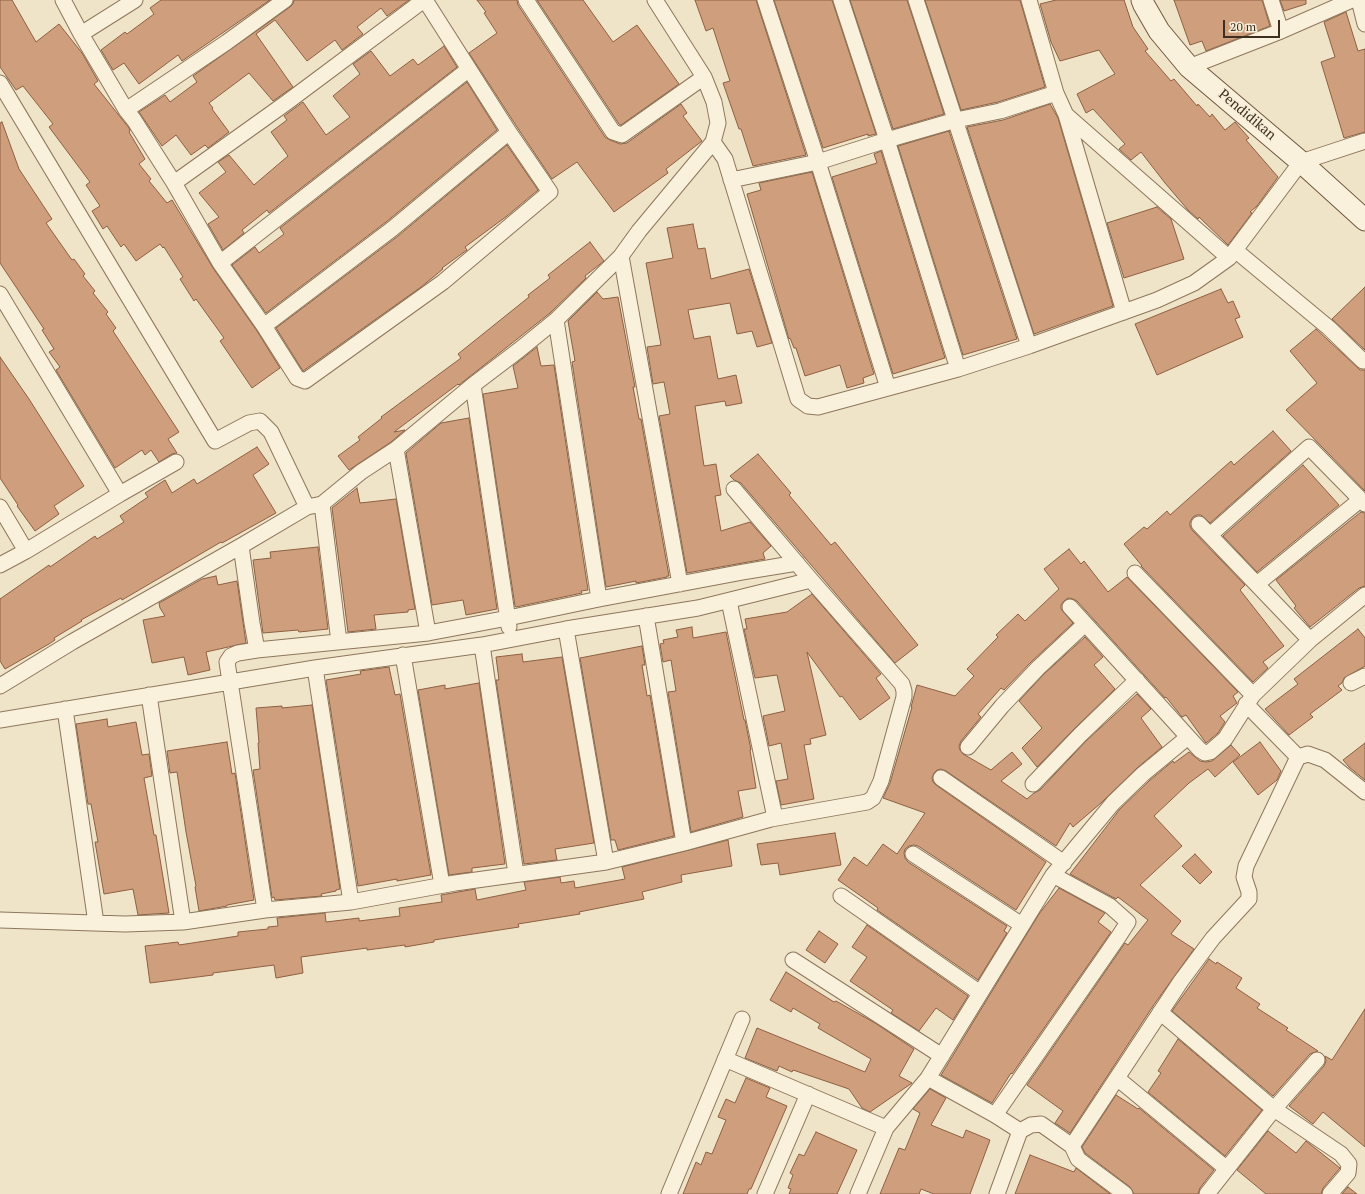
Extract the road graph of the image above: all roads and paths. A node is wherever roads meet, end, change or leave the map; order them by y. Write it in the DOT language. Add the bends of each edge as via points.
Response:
graph roads {
  1 [pos="63,0"];
  2 [pos="135,0"];
  3 [pos="285,0"];
  4 [pos="425,0"];
  5 [pos="526,0"];
  6 [pos="655,0"];
  7 [pos="765,0"];
  8 [pos="842,0"];
  9 [pos="916,0"];
  10 [pos="1029,0"];
  11 [pos="1142,0"];
  12 [pos="1271,0"];
  13 [pos="1352,0"];
  14 [pos="1359,0"];
  15 [pos="1365,24"];
  16 [pos="1281,31"];
  17 [pos="81,34"];
  18 [pos="1189,66"];
  19 [pos="469,69"];
  20 [pos="704,77"];
  21 [pos="0,83"];
  22 [pos="1056,93"];
  23 [pos="126,110"];
  24 [pos="1066,115"];
  25 [pos="956,120"];
  26 [pos="509,132"];
  27 [pos="887,140"];
  28 [pos="1365,141"];
  29 [pos="713,142"];
  30 [pos="818,162"];
  31 [pos="1301,162"];
  32 [pos="732,180"];
  33 [pos="174,183"];
  34 [pos="1365,220"];
  35 [pos="1232,254"];
  36 [pos="621,256"];
  37 [pos="220,263"];
  38 [pos="0,294"];
  39 [pos="1124,312"];
  40 [pos="556,320"];
  41 [pos="264,326"];
  42 [pos="1029,346"];
  43 [pos="1364,361"];
  44 [pos="958,369"];
  45 [pos="473,385"];
  46 [pos="888,388"];
  47 [pos="396,449"];
  48 [pos="176,462"];
  49 [pos="734,489"];
  50 [pos="120,494"];
  51 [pos="1363,502"];
  52 [pos="322,504"];
  53 [pos="0,507"];
  54 [pos="307,507"];
  55 [pos="1199,524"];
  56 [pos="1210,536"];
  57 [pos="241,546"];
  58 [pos="26,551"];
  59 [pos="797,563"];
  60 [pos="0,566"];
  61 [pos="1135,573"];
  62 [pos="811,580"];
  63 [pos="680,584"];
  64 [pos="1257,584"];
  65 [pos="1365,595"];
  66 [pos="599,599"];
  67 [pos="729,601"];
  68 [pos="1070,607"];
  69 [pos="646,616"];
  70 [pos="508,618"];
  71 [pos="1085,624"];
  72 [pos="566,629"];
  73 [pos="428,633"];
  74 [pos="511,640"];
  75 [pos="1310,640"];
  76 [pos="339,642"];
  77 [pos="482,645"];
  78 [pos="257,650"];
  79 [pos="403,655"];
  80 [pos="315,668"];
  81 [pos="1365,676"];
  82 [pos="1137,680"];
  83 [pos="231,682"];
  84 [pos="1351,683"];
  85 [pos="0,686"];
  86 [pos="148,695"];
  87 [pos="1250,700"];
  88 [pos="65,709"];
  89 [pos="0,720"];
  90 [pos="1188,737"];
  91 [pos="968,747"];
  92 [pos="1298,757"];
  93 [pos="941,778"];
  94 [pos="1033,784"];
  95 [pos="1365,792"];
  96 [pos="771,819"];
  97 [pos="684,843"];
  98 [pos="913,854"];
  99 [pos="606,862"];
  100 [pos="1064,863"];
  101 [pos="516,874"];
  102 [pos="1053,875"];
  103 [pos="442,885"];
  104 [pos="841,896"];
  105 [pos="351,902"];
  106 [pos="265,910"];
  107 [pos="0,920"];
  108 [pos="183,922"];
  109 [pos="96,923"];
  110 [pos="1022,925"];
  111 [pos="793,960"];
  112 [pos="980,993"];
  113 [pos="1160,1012"];
  114 [pos="742,1019"];
  115 [pos="942,1056"];
  116 [pos="725,1059"];
  117 [pos="1317,1060"];
  118 [pos="928,1078"];
  119 [pos="1117,1078"];
  120 [pos="808,1094"];
  121 [pos="1274,1109"];
  122 [pos="995,1115"];
  123 [pos="886,1128"];
  124 [pos="1020,1131"];
  125 [pos="1072,1146"];
  126 [pos="1226,1169"];
  127 [pos="669,1194"];
  128 [pos="765,1194"];
  129 [pos="858,1194"];
  130 [pos="998,1194"];
  131 [pos="1125,1194"];
  132 [pos="1207,1194"];
  133 [pos="1330,1194"];
  1 -- 17 [label="street"];
  2 -- 17 [label="street"];
  3 -- 23 [label="street"];
  4 -- 19 [label="street"];
  4 -- 33 [label="street"];
  5 -- 20 [label="street" via="613,132 622,135"];
  6 -- 20 [label="street"];
  7 -- 30 [label="street"];
  8 -- 27 [label="street"];
  9 -- 25 [label="street"];
  10 -- 22 [label="street"];
  11 -- 18 [label="street, Pendidikan" via="1159,31"];
  12 -- 16 [label="street"];
  13 -- 16 [label="street"];
  14 -- 15 [label="street"];
  16 -- 18 [label="street"];
  17 -- 23 [label="street"];
  18 -- 31 [label="street, Pendidikan"];
  19 -- 26 [label="street"];
  19 -- 37 [label="street"];
  20 -- 29 [label="street" via="714,102 718,123"];
  21 -- 54 [label="street" via="215,441 249,423 260,421 271,432"];
  22 -- 24 [label="street"];
  22 -- 25 [label="street" via="1000,111"];
  23 -- 33 [label="street"];
  24 -- 35 [label="street"];
  24 -- 39 [label="street"];
  25 -- 27 [label="street"];
  25 -- 42 [label="street"];
  26 -- 41 [label="street" via="392,229"];
  26 -- 41 [label="street" via="550,192 443,282 305,382 297,378"];
  27 -- 30 [label="street"];
  27 -- 44 [label="street"];
  28 -- 31 [label="street"];
  29 -- 32 [label="street" via="725,159"];
  29 -- 36 [label="street"];
  30 -- 32 [label="street"];
  30 -- 46 [label="street"];
  31 -- 34 [label="street, Pendidikan"];
  31 -- 35 [label="street"];
  32 -- 46 [label="street" via="798,398 808,406 818,407"];
  33 -- 37 [label="street"];
  35 -- 39 [label="street" via="1194,284"];
  35 -- 43 [label="street" via="1329,328"];
  36 -- 40 [label="street"];
  36 -- 63 [label="street"];
  37 -- 41 [label="street"];
  38 -- 50 [label="street"];
  39 -- 42 [label="street"];
  40 -- 45 [label="street"];
  40 -- 66 [label="street"];
  42 -- 44 [label="street"];
  44 -- 46 [label="street"];
  45 -- 47 [label="street"];
  45 -- 70 [label="street"];
  47 -- 52 [label="street" via="361,472"];
  47 -- 73 [label="street"];
  48 -- 50 [label="street"];
  49 -- 59 [label="street"];
  50 -- 58 [label="street"];
  51 -- 56 [label="street" via="1309,447"];
  51 -- 64 [label="street"];
  52 -- 54 [label="street"];
  52 -- 76 [label="street"];
  53 -- 58 [label="street"];
  54 -- 57 [label="street"];
  55 -- 56 [label="street"];
  56 -- 64 [label="street"];
  57 -- 78 [label="street"];
  57 -- 85 [label="street"];
  58 -- 60 [label="street"];
  59 -- 62 [label="street"];
  59 -- 63 [label="street"];
  61 -- 87 [label="street"];
  62 -- 67 [label="street"];
  62 -- 96 [label="street" via="902,684 904,697 881,781 871,800"];
  63 -- 66 [label="street"];
  64 -- 75 [label="street"];
  65 -- 75 [label="street"];
  66 -- 70 [label="street"];
  67 -- 69 [label="street"];
  67 -- 96 [label="street" via="774,813"];
  68 -- 71 [label="street"];
  69 -- 72 [label="street"];
  69 -- 97 [label="street"];
  70 -- 73 [label="street"];
  70 -- 74 [label="street"];
  71 -- 82 [label="street"];
  71 -- 91 [label="street" via="1038,668"];
  72 -- 74 [label="street"];
  72 -- 99 [label="street"];
  73 -- 76 [label="street"];
  74 -- 77 [label="street"];
  75 -- 87 [label="street"];
  76 -- 78 [label="street"];
  77 -- 79 [label="street"];
  77 -- 101 [label="street"];
  78 -- 83 [label="street" via="231,656 227,662"];
  79 -- 80 [label="street"];
  79 -- 103 [label="street"];
  80 -- 83 [label="street"];
  80 -- 105 [label="street"];
  81 -- 84 [label="street"];
  82 -- 90 [label="street"];
  82 -- 94 [label="street"];
  83 -- 86 [label="street"];
  83 -- 106 [label="street"];
  86 -- 88 [label="street"];
  86 -- 108 [label="street"];
  87 -- 90 [label="street" via="1224,739 1210,752 1200,750"];
  87 -- 92 [label="street"];
  88 -- 89 [label="street"];
  88 -- 109 [label="street"];
  90 -- 100 [label="street" via="1113,803"];
  92 -- 95 [label="street" via="1308,754 1325,760"];
  92 -- 113 [label="street" via="1246,866 1244,877 1249,899 1213,938"];
  93 -- 100 [label="street"];
  96 -- 97 [label="street"];
  97 -- 99 [label="street"];
  98 -- 110 [label="street"];
  99 -- 101 [label="street"];
  100 -- 102 [label="street"];
  101 -- 103 [label="street"];
  102 -- 110 [label="street"];
  102 -- 122 [label="street" via="1110,906 1128,922"];
  103 -- 105 [label="street"];
  104 -- 112 [label="street"];
  105 -- 106 [label="street"];
  106 -- 108 [label="street"];
  107 -- 109 [label="street"];
  108 -- 109 [label="street"];
  110 -- 112 [label="street"];
  111 -- 115 [label="street"];
  112 -- 115 [label="street"];
  113 -- 119 [label="street"];
  113 -- 121 [label="street"];
  114 -- 116 [label="street"];
  115 -- 118 [label="street"];
  116 -- 120 [label="street"];
  116 -- 127 [label="street"];
  117 -- 121 [label="street"];
  118 -- 122 [label="street"];
  118 -- 123 [label="street"];
  119 -- 125 [label="street"];
  119 -- 126 [label="street"];
  120 -- 123 [label="street"];
  120 -- 128 [label="street"];
  121 -- 126 [label="street"];
  121 -- 133 [label="street" via="1341,1154 1349,1164 1348,1173"];
  122 -- 124 [label="street"];
  123 -- 129 [label="street"];
  124 -- 125 [label="street" via="1031,1125 1041,1124"];
  124 -- 130 [label="street"];
  125 -- 131 [label="street" via="1078,1158"];
  126 -- 132 [label="street"];
}
